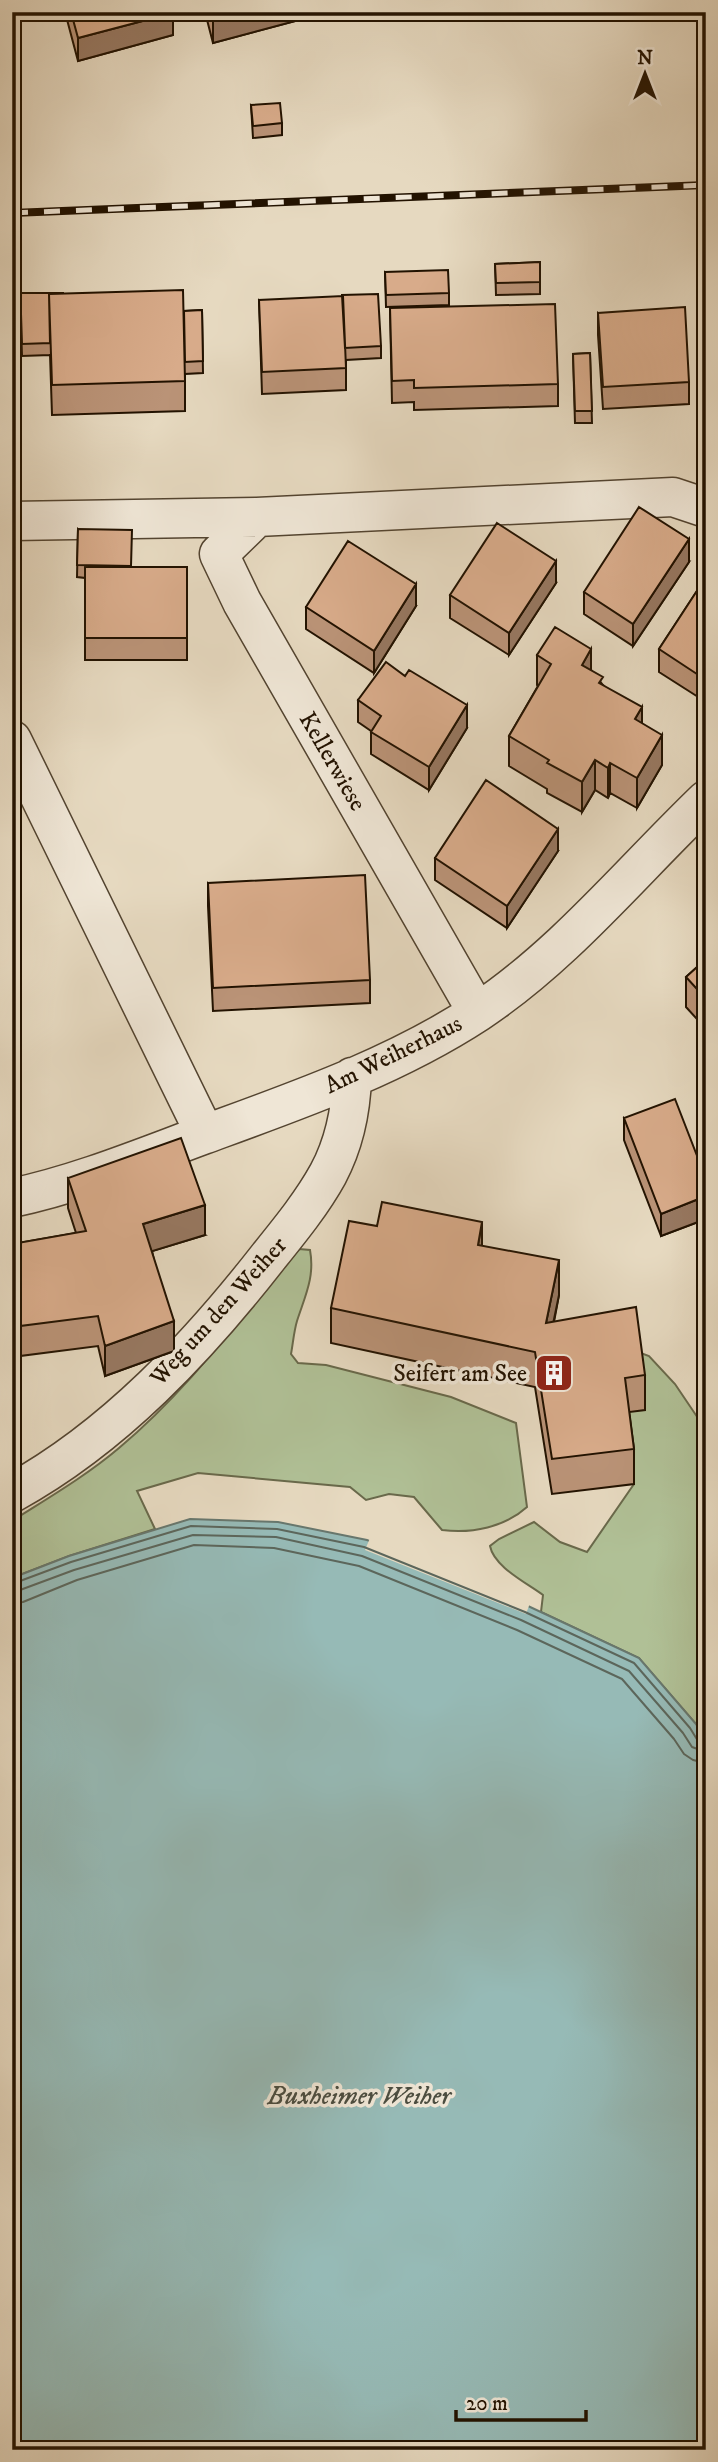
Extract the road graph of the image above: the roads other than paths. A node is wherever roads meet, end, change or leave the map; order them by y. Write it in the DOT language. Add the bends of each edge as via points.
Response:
graph roads {
  1 [pos="706,508"];
  2 [pos="257,517"];
  3 [pos="12,521"];
  4 [pos="12,740"];
  5 [pos="706,800"];
  6 [pos="477,1012"];
  7 [pos="352,1077"];
  8 [pos="205,1135"];
  9 [pos="12,1198"];
  10 [pos="12,1493"];
  1 -- 2 [label="street" via="673,498"];
  2 -- 3 [label="street"];
  2 -- 6 [label="street, Kellerwiese" via="219,554 242,602"];
  4 -- 8 [label="street"];
  5 -- 6 [label="street, Am Weiherhaus" via="566,939"];
  6 -- 7 [label="street, Am Weiherhaus"];
  7 -- 8 [label="street, Am Weiherhaus"];
  7 -- 10 [label="street, Weg um den Weiher" via="351,1106 328,1173 246,1286 113,1424 74,1455"];
  8 -- 9 [label="street, Am Weiherhaus"];
}
